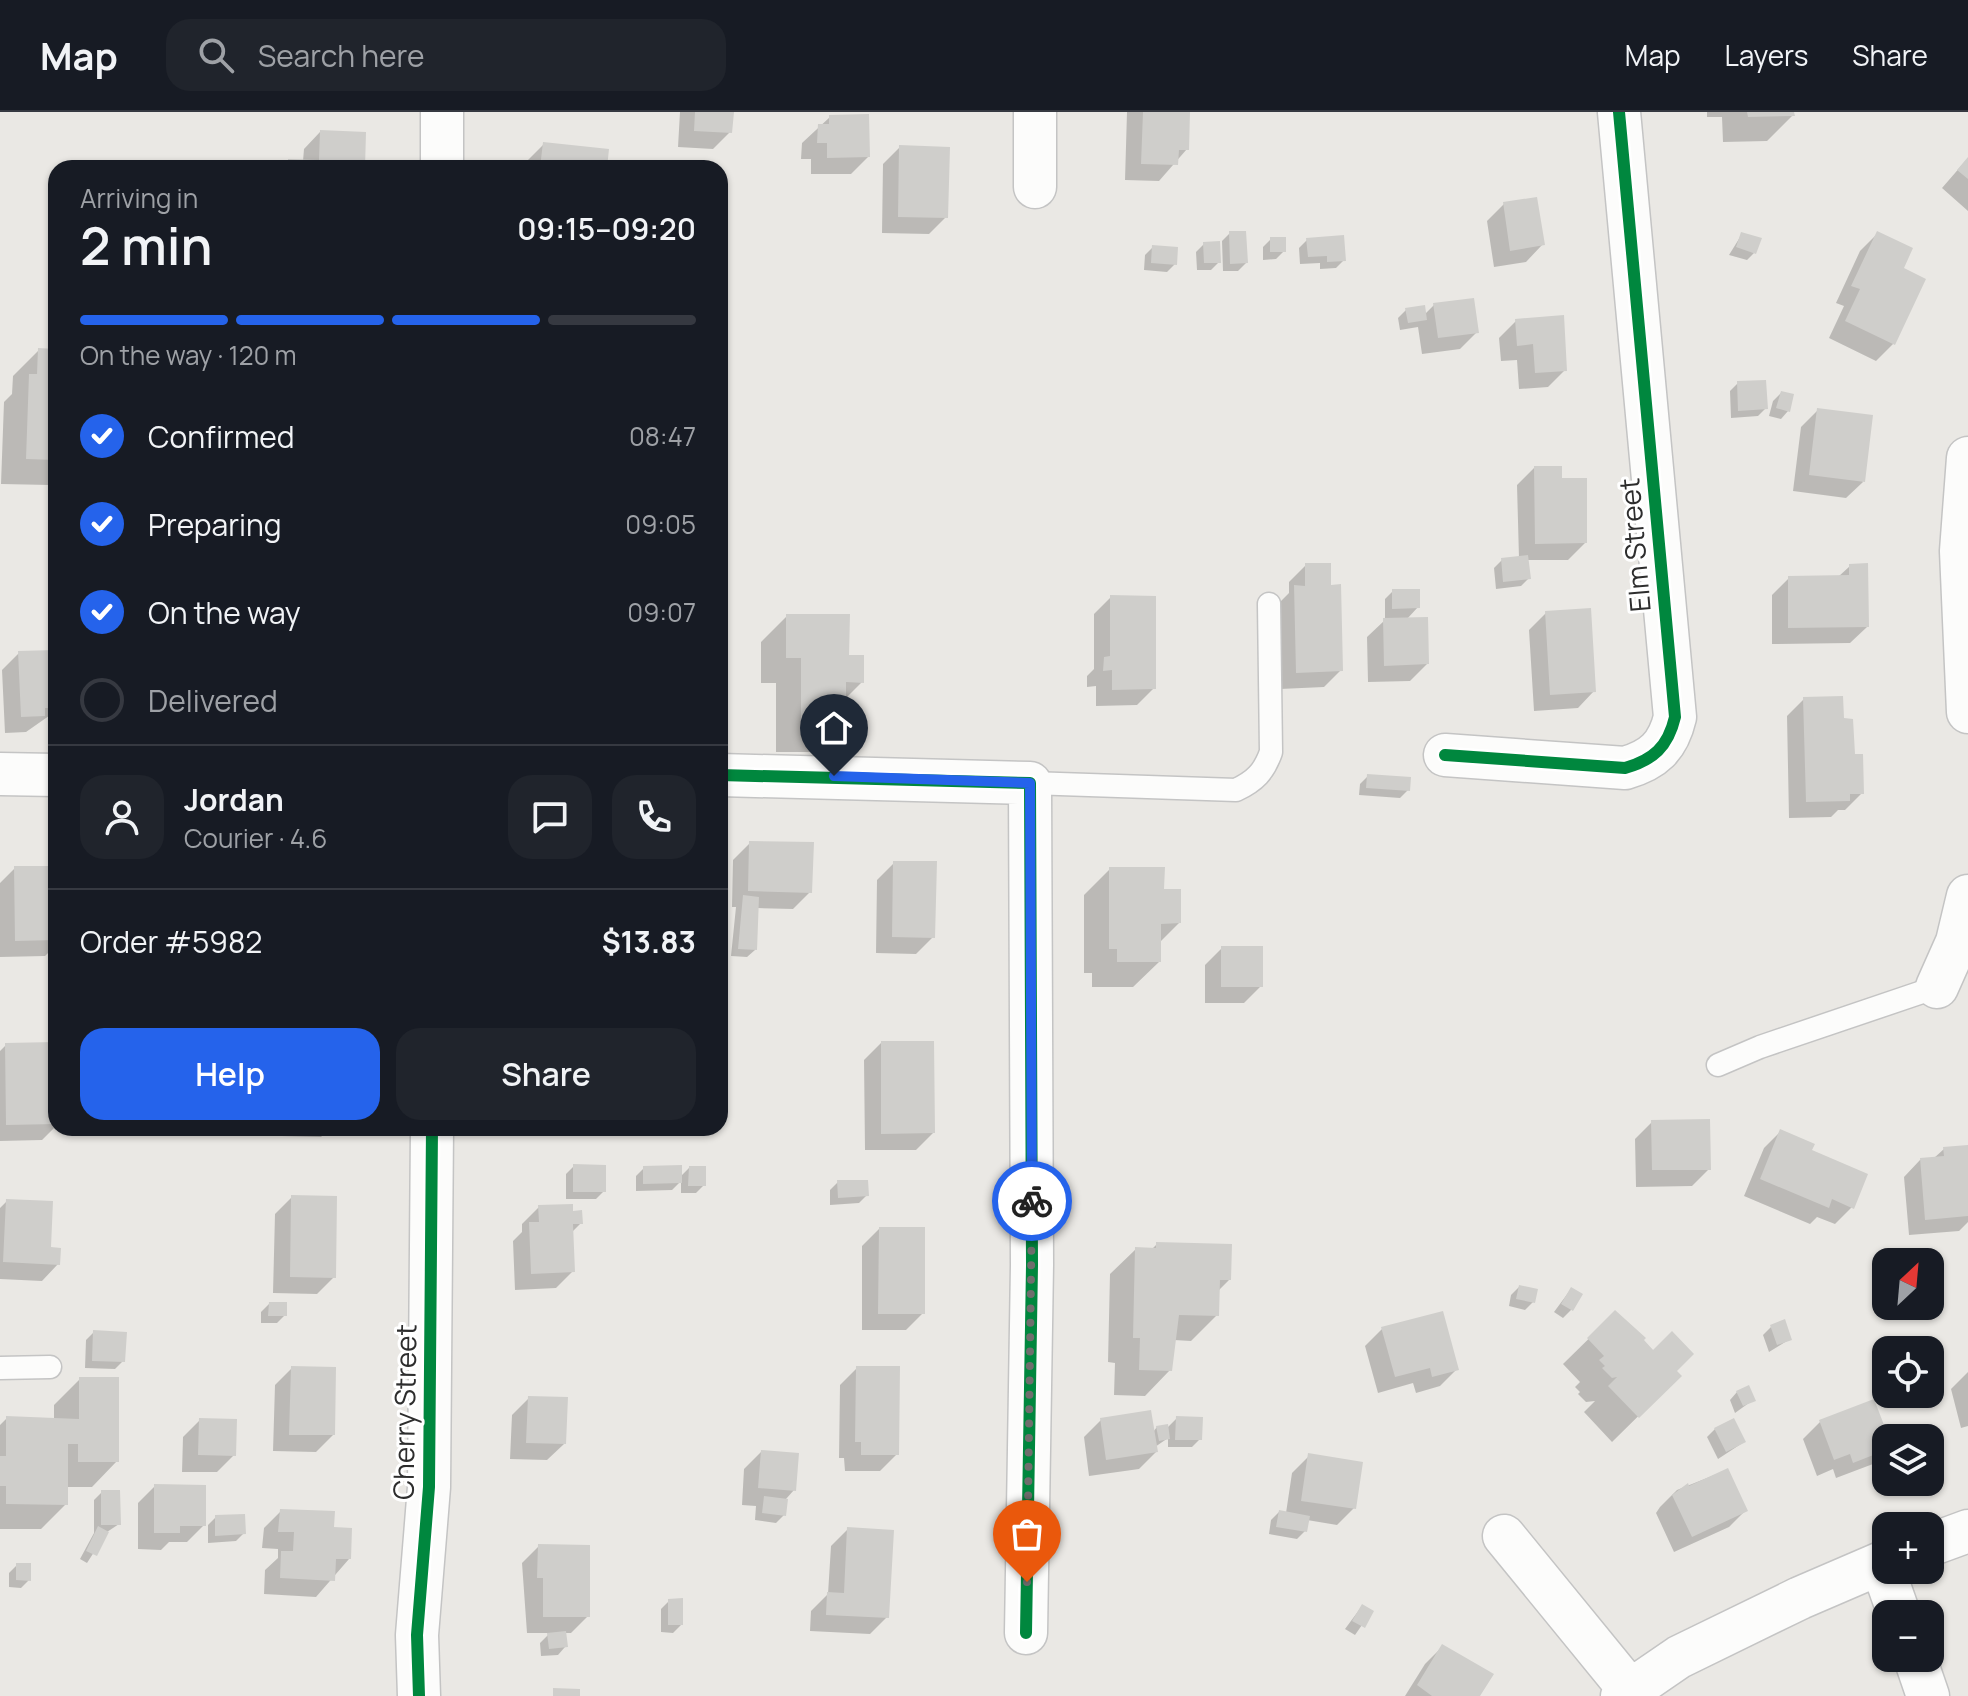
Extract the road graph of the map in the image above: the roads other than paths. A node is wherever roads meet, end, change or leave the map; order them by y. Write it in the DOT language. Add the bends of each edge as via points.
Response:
graph roads {
  1 [pos="442,112"];
  2 [pos="1035,112"];
  3 [pos="1619,112"];
  4 [pos="442,160"];
  5 [pos="1035,187"];
  6 [pos="1968,458"];
  7 [pos="1269,604"];
  8 [pos="1968,712"];
  9 [pos="1445,755"];
  10 [pos="0,774"];
  11 [pos="48,775"];
  12 [pos="728,775"];
  13 [pos="1030,783"];
  14 [pos="1968,896"];
  15 [pos="1937,987"];
  16 [pos="1718,1065"];
  17 [pos="432,1136"];
  18 [pos="50,1367"];
  19 [pos="0,1368"];
  20 [pos="1968,1531"];
  21 [pos="1504,1536"];
  22 [pos="1944,1540"];
  23 [pos="1872,1568"];
  24 [pos="1026,1633"];
  25 [pos="1920,1672"];
  26 [pos="1625,1693"];
  27 [pos="419,1696"];
  28 [pos="1928,1696"];
  1 -- 4 [label="street"];
  2 -- 5 [label="street"];
  3 -- 9 [label="street, Elm Street" via="1675,717 1671,734 1645,762 1625,768"];
  6 -- 8 [label="street" via="1961,551"];
  7 -- 13 [label="lane" via="1271,752 1253,782 1236,790"];
  10 -- 11 [label="street"];
  12 -- 13 [label="street"];
  13 -- 24 [label="street" via="1032,1265"];
  14 -- 15 [label="street" via="1957,942"];
  15 -- 16 [label="lane"];
  17 -- 27 [label="street, Cherry Street" via="429,1472 417,1635"];
  18 -- 19 [label="lane"];
  20 -- 22 [label="street"];
  21 -- 26 [label="street"];
  23 -- 26 [label="street" via="1679,1657"];
  25 -- 28 [label="street"];
}
